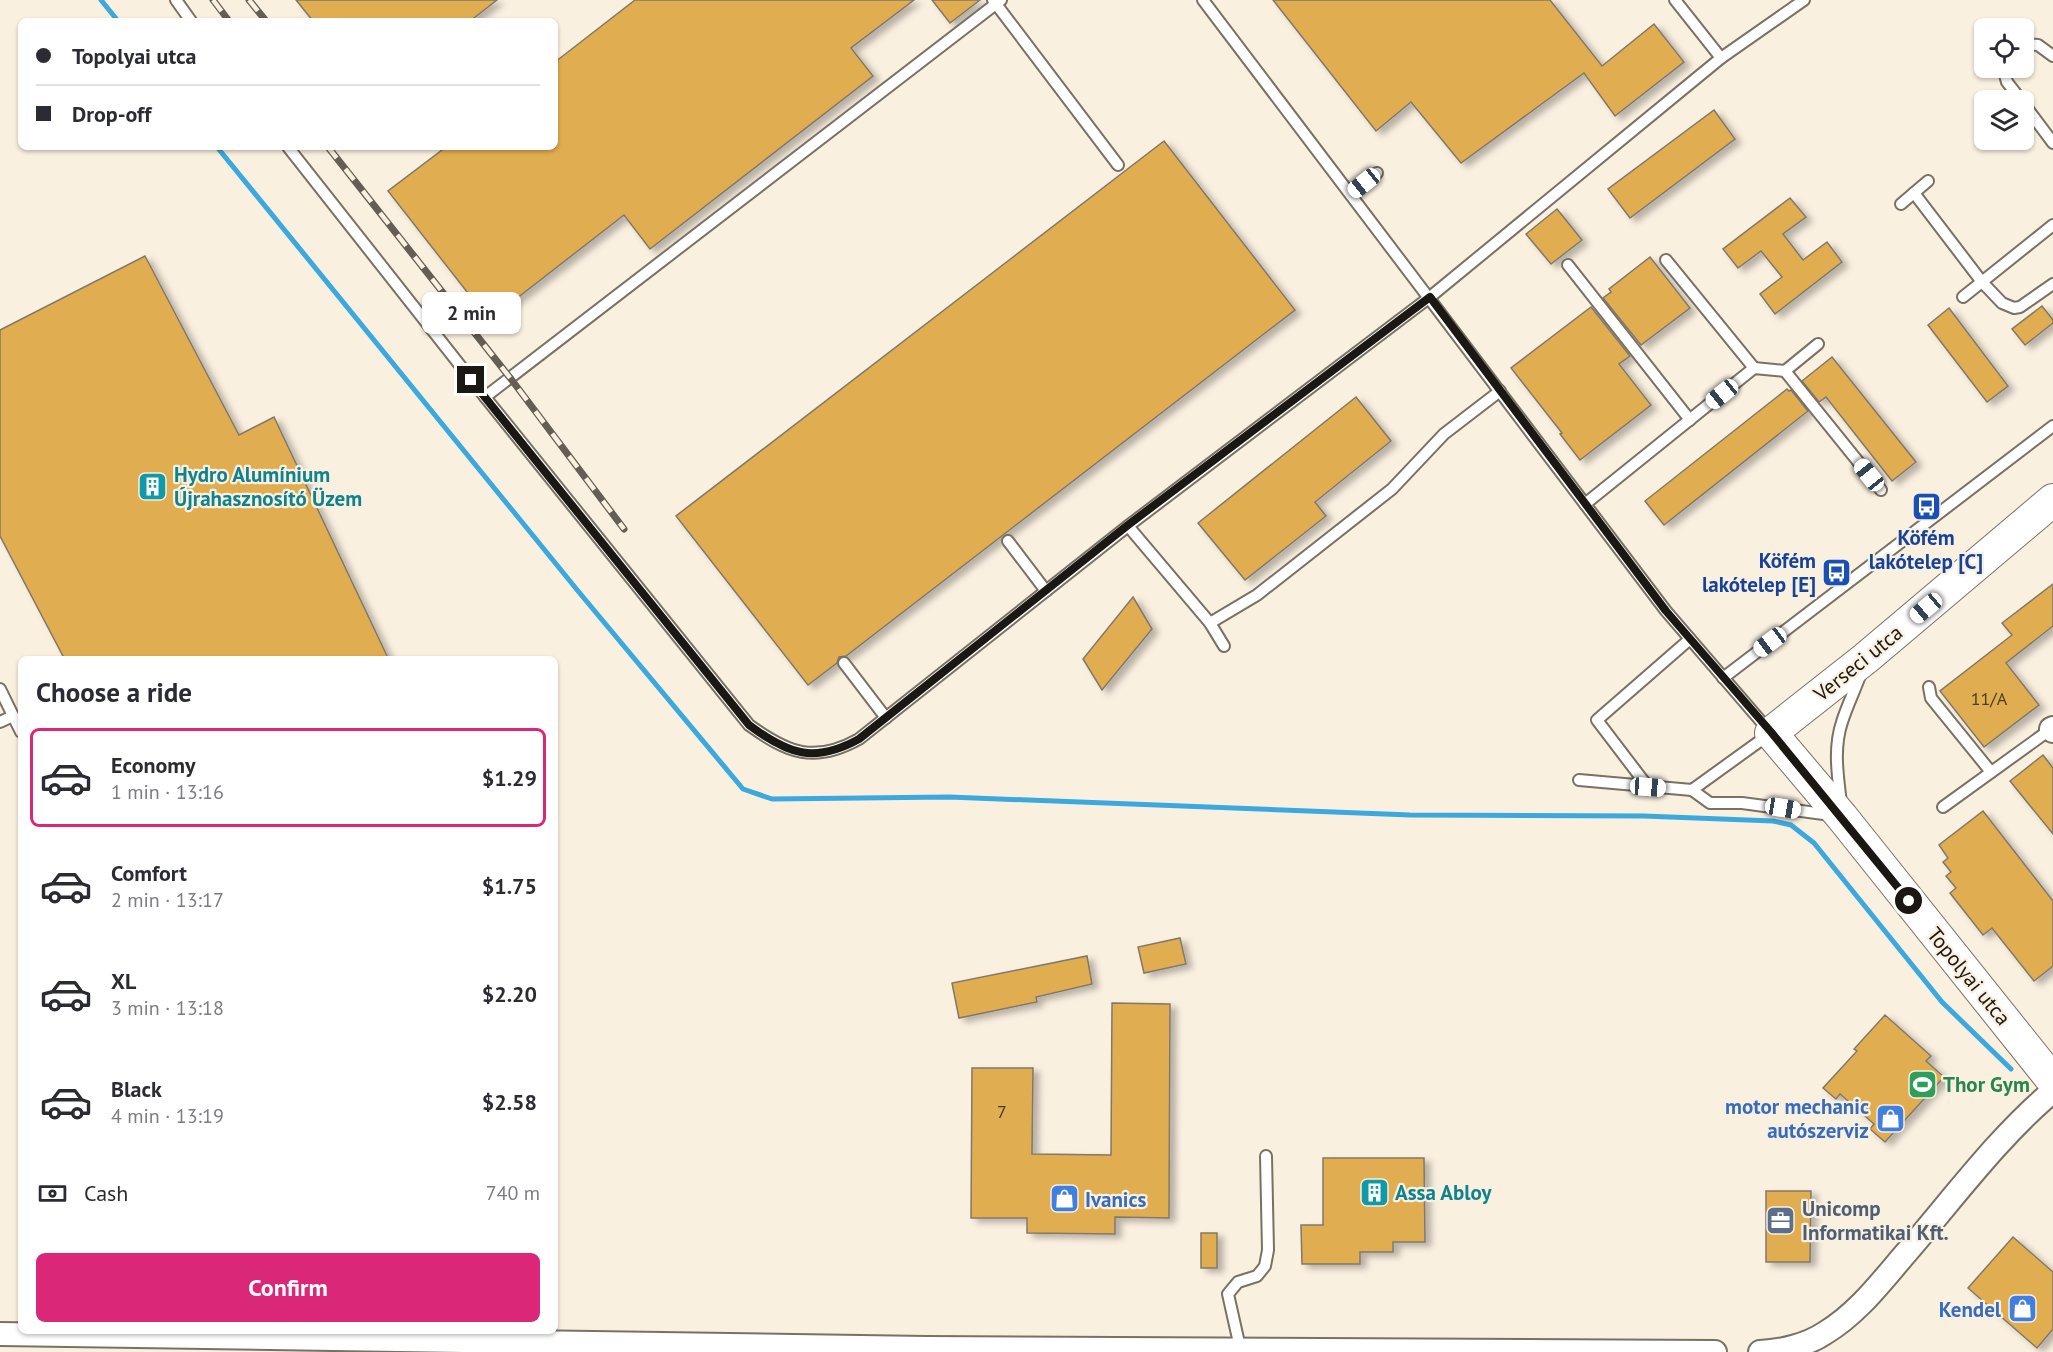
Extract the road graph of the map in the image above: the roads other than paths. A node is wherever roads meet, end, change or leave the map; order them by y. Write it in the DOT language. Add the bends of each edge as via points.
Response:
graph roads {
  1 [pos="176,0"];
  2 [pos="1203,0"];
  3 [pos="1675,0"];
  4 [pos="1804,0"];
  5 [pos="997,1"];
  6 [pos="189,18"];
  7 [pos="2034,45"];
  8 [pos="2053,56"];
  9 [pos="1721,58"];
  10 [pos="2034,118"];
  11 [pos="2053,143"];
  12 [pos="290,150"];
  13 [pos="1118,165"];
  14 [pos="1377,173"];
  15 [pos="1928,181"];
  16 [pos="1914,192"];
  17 [pos="1351,194"];
  18 [pos="1901,204"];
  19 [pos="2053,225"];
  20 [pos="1666,260"];
  21 [pos="1568,265"];
  22 [pos="1982,282"];
  23 [pos="2053,284"];
  24 [pos="1430,297"];
  25 [pos="1963,297"];
  26 [pos="1818,344"];
  27 [pos="1754,368"];
  28 [pos="1785,371"];
  29 [pos="1500,391"];
  30 [pos="485,397"];
  31 [pos="1690,420"];
  32 [pos="2053,426"];
  33 [pos="1881,490"];
  34 [pos="2053,500"];
  35 [pos="1585,504"];
  36 [pos="1128,525"];
  37 [pos="1008,541"];
  38 [pos="1046,591"];
  39 [pos="1210,622"];
  40 [pos="1690,639"];
  41 [pos="1224,646"];
  42 [pos="1866,658"];
  43 [pos="844,663"];
  44 [pos="1723,678"];
  45 [pos="1929,687"];
  46 [pos="0,689"];
  47 [pos="13,716"];
  48 [pos="886,718"];
  49 [pos="0,722"];
  50 [pos="18,726"];
  51 [pos="2052,729"];
  52 [pos="1771,732"];
  53 [pos="1991,772"];
  54 [pos="1579,780"];
  55 [pos="1648,787"];
  56 [pos="1692,790"];
  57 [pos="1943,807"];
  58 [pos="1842,817"];
  59 [pos="2053,1081"];
  60 [pos="2053,1091"];
  61 [pos="1266,1156"];
  62 [pos="0,1334"];
  63 [pos="18,1334"];
  64 [pos="158,1334"];
  65 [pos="1241,1350"];
  66 [pos="1715,1352"];
  67 [pos="1760,1352"];
  1 -- 6 [label="lane"];
  2 -- 17 [label="lane"];
  3 -- 9 [label="lane"];
  4 -- 9 [label="lane"];
  5 -- 13 [label="lane"];
  5 -- 30 [label="lane"];
  7 -- 8 [label="lane"];
  9 -- 24 [label="lane"];
  10 -- 11 [label="lane"];
  12 -- 30 [label="lane"];
  14 -- 17 [label="lane"];
  15 -- 16 [label="lane"];
  16 -- 18 [label="lane"];
  16 -- 22 [label="lane"];
  17 -- 24 [label="lane"];
  19 -- 22 [label="lane"];
  20 -- 27 [label="lane"];
  21 -- 31 [label="lane"];
  22 -- 23 [label="lane" via="2002,303 2014,308 2025,305"];
  22 -- 25 [label="lane"];
  24 -- 29 [label="lane"];
  24 -- 36 [label="lane"];
  26 -- 28 [label="lane"];
  27 -- 28 [label="lane"];
  27 -- 31 [label="lane"];
  28 -- 33 [label="lane"];
  29 -- 35 [label="lane"];
  29 -- 39 [label="lane" via="1444,434 1392,489 1257,595"];
  30 -- 48 [label="lane" via="749,725 799,752 830,753 859,739"];
  31 -- 35 [label="lane"];
  32 -- 44 [label="lane"];
  34 -- 42 [label="street, Verseci utca"];
  35 -- 40 [label="lane"];
  36 -- 38 [label="lane"];
  36 -- 39 [label="lane"];
  37 -- 38 [label="lane"];
  38 -- 48 [label="lane"];
  39 -- 41 [label="lane"];
  40 -- 44 [label="lane"];
  40 -- 55 [label="lane" via="1598,720"];
  42 -- 52 [label="street, Verseci utca"];
  42 -- 58 [label="lane" via="1838,736"];
  43 -- 48 [label="lane"];
  44 -- 52 [label="lane"];
  45 -- 53 [label="lane" via="1931,698"];
  46 -- 47 [label="lane"];
  47 -- 49 [label="lane"];
  47 -- 50 [label="lane"];
  51 -- 53 [label="lane"];
  52 -- 56 [label="lane"];
  52 -- 58 [label="street, Topolyai utca"];
  53 -- 57 [label="lane"];
  54 -- 55 [label="lane"];
  55 -- 56 [label="lane"];
  56 -- 58 [label="lane" via="1710,803 1742,803"];
  58 -- 59 [label="street, Topolyai utca"];
  60 -- 67 [label="street" via="1994,1152 1864,1303 1824,1334 1777,1352"];
  61 -- 65 [label="lane" via="1265,1266 1257,1276 1238,1282 1228,1294"];
  62 -- 63 [label="street"];
  64 -- 65 [label="street"];
  65 -- 66 [label="street"];
}
